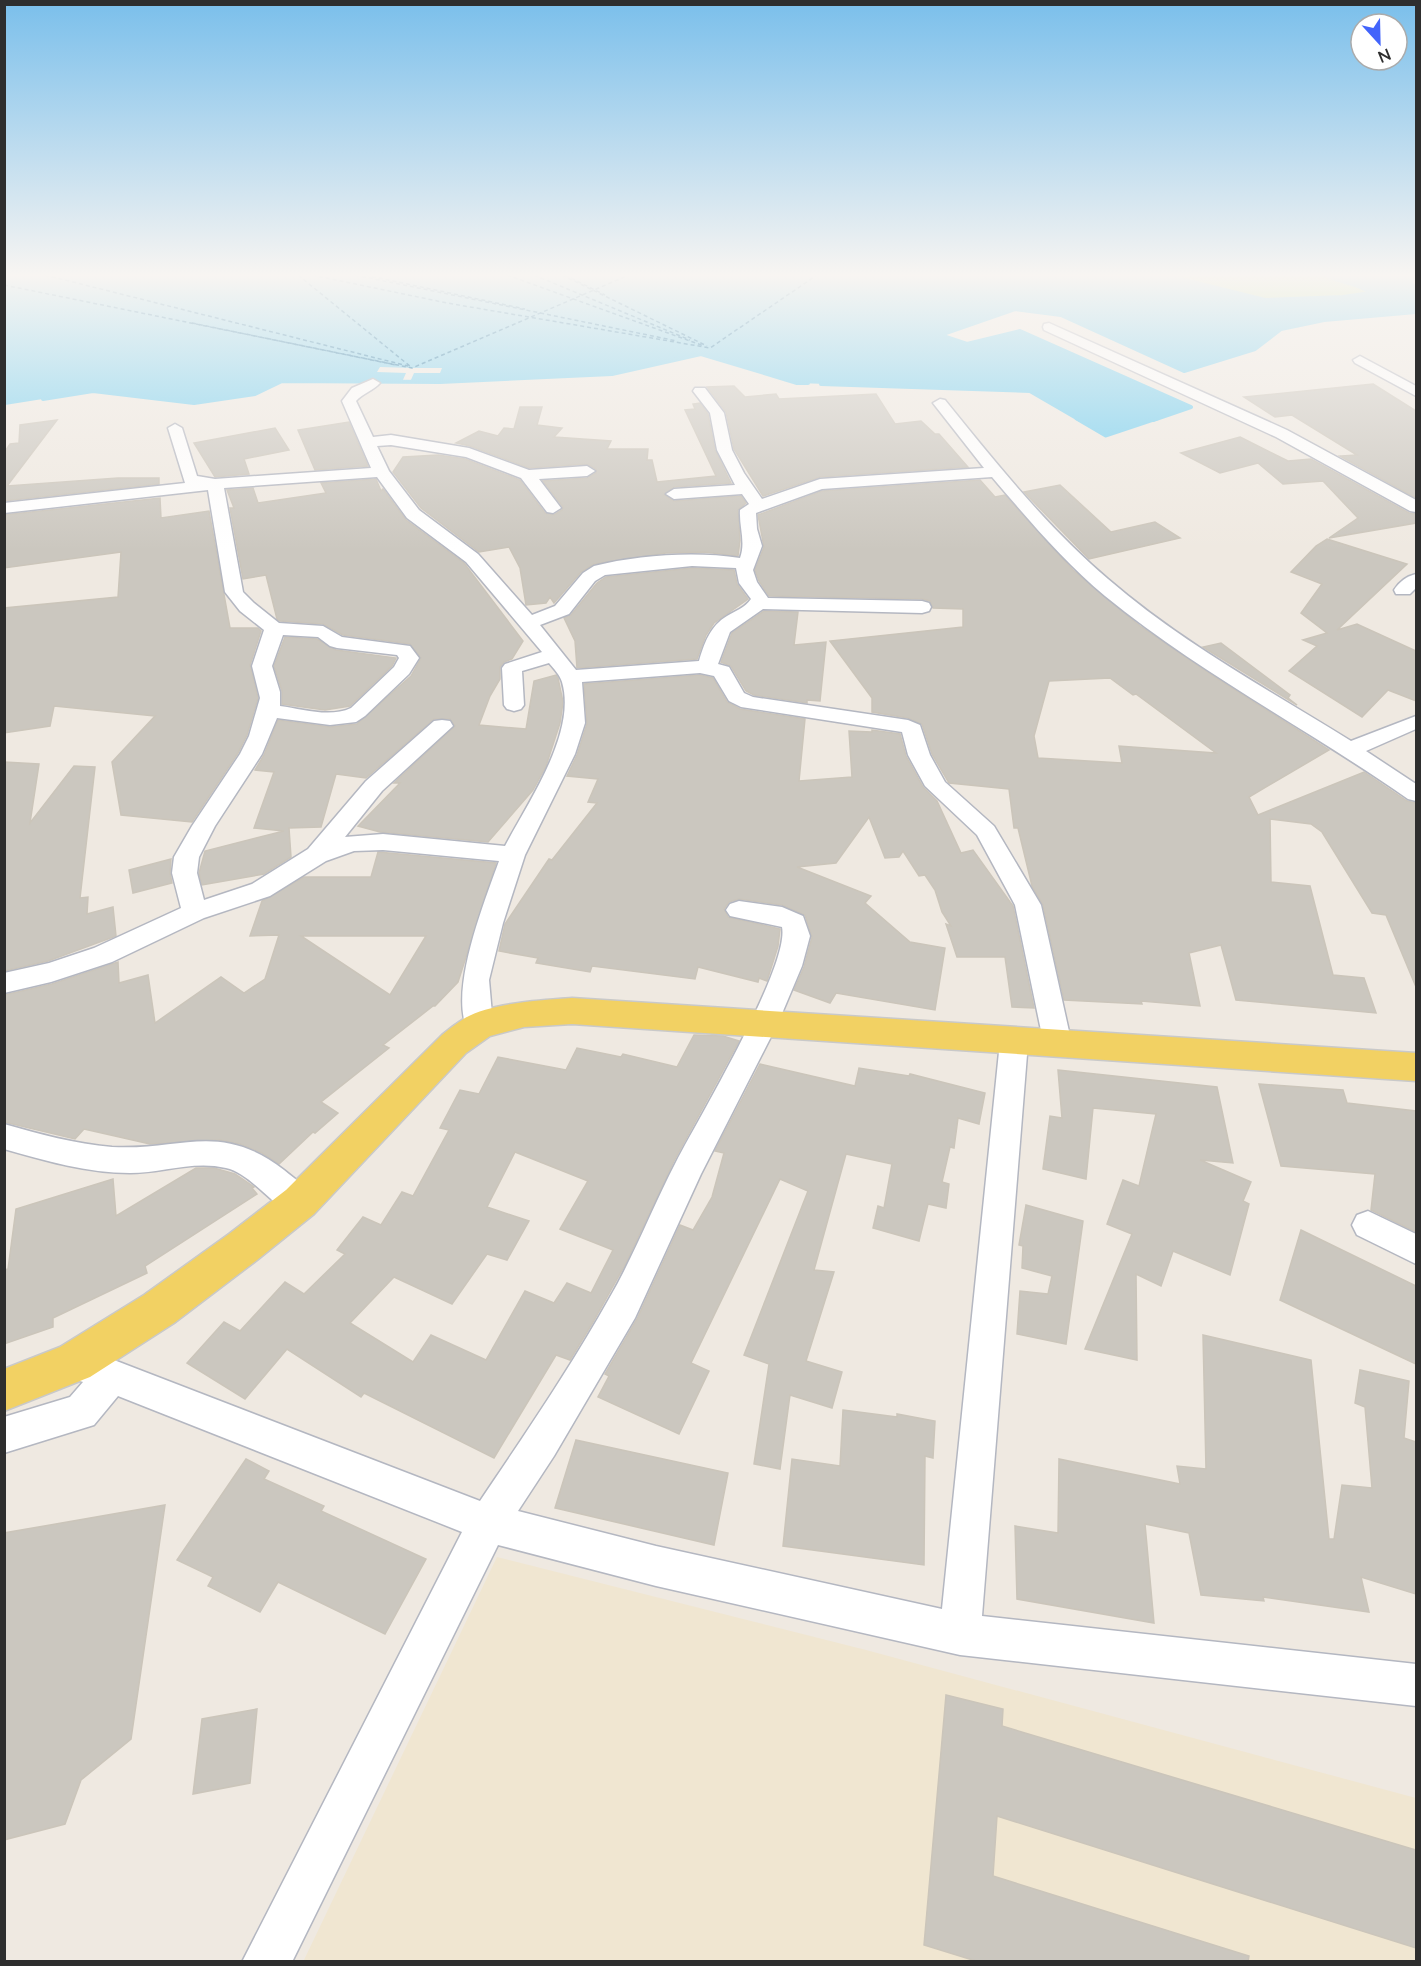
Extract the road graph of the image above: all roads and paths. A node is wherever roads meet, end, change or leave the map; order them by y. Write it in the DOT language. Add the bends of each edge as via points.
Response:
graph roads {
  1 [pos="1137,367"];
  2 [pos="1372,367"];
  3 [pos="373,383"];
  4 [pos="700,391"];
  5 [pos="1416,392"];
  6 [pos="940,403"];
  7 [pos="175,428"];
  8 [pos="367,442"];
  9 [pos="587,471"];
  10 [pos="381,472"];
  11 [pos="994,472"];
  12 [pos="527,475"];
  13 [pos="215,484"];
  14 [pos="746,489"];
  15 [pos="674,494"];
  16 [pos="758,505"];
  17 [pos="1416,507"];
  18 [pos="4,508"];
  19 [pos="553,508"];
  20 [pos="747,564"];
  21 [pos="759,603"];
  22 [pos="922,607"];
  23 [pos="528,623"];
  24 [pos="274,628"];
  25 [pos="554,655"];
  26 [pos="707,668"];
  27 [pos="570,677"];
  28 [pos="514,705"];
  29 [pos="268,711"];
  30 [pos="1416,722"];
  31 [pos="442,726"];
  32 [pos="1351,749"];
  33 [pos="1416,794"];
  34 [pos="317,855"];
  35 [pos="513,855"];
  36 [pos="739,910"];
  37 [pos="195,912"];
  38 [pos="4,983"];
  39 [pos="764,1023"];
  40 [pos="479,1026"];
  41 [pos="1014,1042"];
  42 [pos="1058,1045"];
  43 [pos="1416,1067"];
  44 [pos="4,1136"];
  45 [pos="300,1202"];
  46 [pos="1368,1225"];
  47 [pos="1416,1250"];
  48 [pos="75,1362"];
  49 [pos="112,1375"];
  50 [pos="4,1390"];
  51 [pos="4,1436"];
  52 [pos="488,1523"];
  53 [pos="960,1634"];
  54 [pos="1416,1685"];
  55 [pos="266,1962"];
  1 -- 17 [label="street" via="1267,426"];
  2 -- 5 [label="street"];
  3 -- 8 [label="street" via="357,391 349,401"];
  4 -- 14 [label="street" via="717,413 721,439"];
  6 -- 11 [label="street"];
  7 -- 13 [label="street" via="190,479"];
  8 -- 10 [label="street"];
  8 -- 12 [label="street" via="391,440 469,453"];
  9 -- 12 [label="street"];
  10 -- 13 [label="street"];
  10 -- 23 [label="street" via="413,514 472,558"];
  11 -- 16 [label="street" via="820,484"];
  11 -- 32 [label="street" via="1093,576 1144,617"];
  12 -- 19 [label="street"];
  13 -- 18 [label="street"];
  13 -- 24 [label="street" via="234,592 244,607"];
  14 -- 15 [label="street"];
  14 -- 16 [label="street"];
  16 -- 20 [label="street" via="748,510 753,546"];
  20 -- 21 [label="street" via="744,570"];
  20 -- 23 [label="street" via="690,558 600,570 589,577 562,610"];
  21 -- 22 [label="street"];
  21 -- 26 [label="street" via="724,627 713,645"];
  23 -- 25 [label="street"];
  24 -- 29 [label="street" via="274,641 261,665 270,691"];
  24 -- 29 [label="street" via="323,632 337,642 403,650 409,658 402,670 348,717 330,719"];
  25 -- 27 [label="street"];
  25 -- 28 [label="street" via="512,668"];
  26 -- 27 [label="street"];
  26 -- 42 [label="street" via="722,671 736,697 748,703 901,724 912,730 919,755 936,786 986,831 1028,905"];
  27 -- 35 [label="street" via="574,723 564,754"];
  29 -- 37 [label="street" via="243,771 190,846 183,866"];
  30 -- 32 [label="street"];
  31 -- 34 [label="street" via="374,786"];
  32 -- 33 [label="street"];
  34 -- 35 [label="street" via="352,843 383,842"];
  34 -- 37 [label="street" via="261,890"];
  35 -- 40 [label="street" via="476,980"];
  36 -- 39 [label="street" via="782,916 794,922 797,936 789,966"];
  37 -- 38 [label="street" via="103,955"];
  39 -- 40 [label="main road" via="572,1011 524,1014"];
  39 -- 41 [label="main road"];
  39 -- 52 [label="street" via="692,1161 623,1307"];
  40 -- 45 [label="main road" via="454,1044"];
  41 -- 42 [label="main road"];
  41 -- 53 [label="street"];
  42 -- 43 [label="main road"];
  44 -- 45 [label="street" via="60,1153 131,1161 212,1152 244,1161"];
  45 -- 48 [label="main road" via="159,1309"];
  46 -- 47 [label="street"];
  48 -- 49 [label="street"];
  48 -- 50 [label="main road"];
  49 -- 51 [label="street" via="81,1412"];
  49 -- 52 [label="street"];
  52 -- 53 [label="street" via="656,1566"];
  52 -- 55 [label="street"];
  53 -- 54 [label="street"];
}
